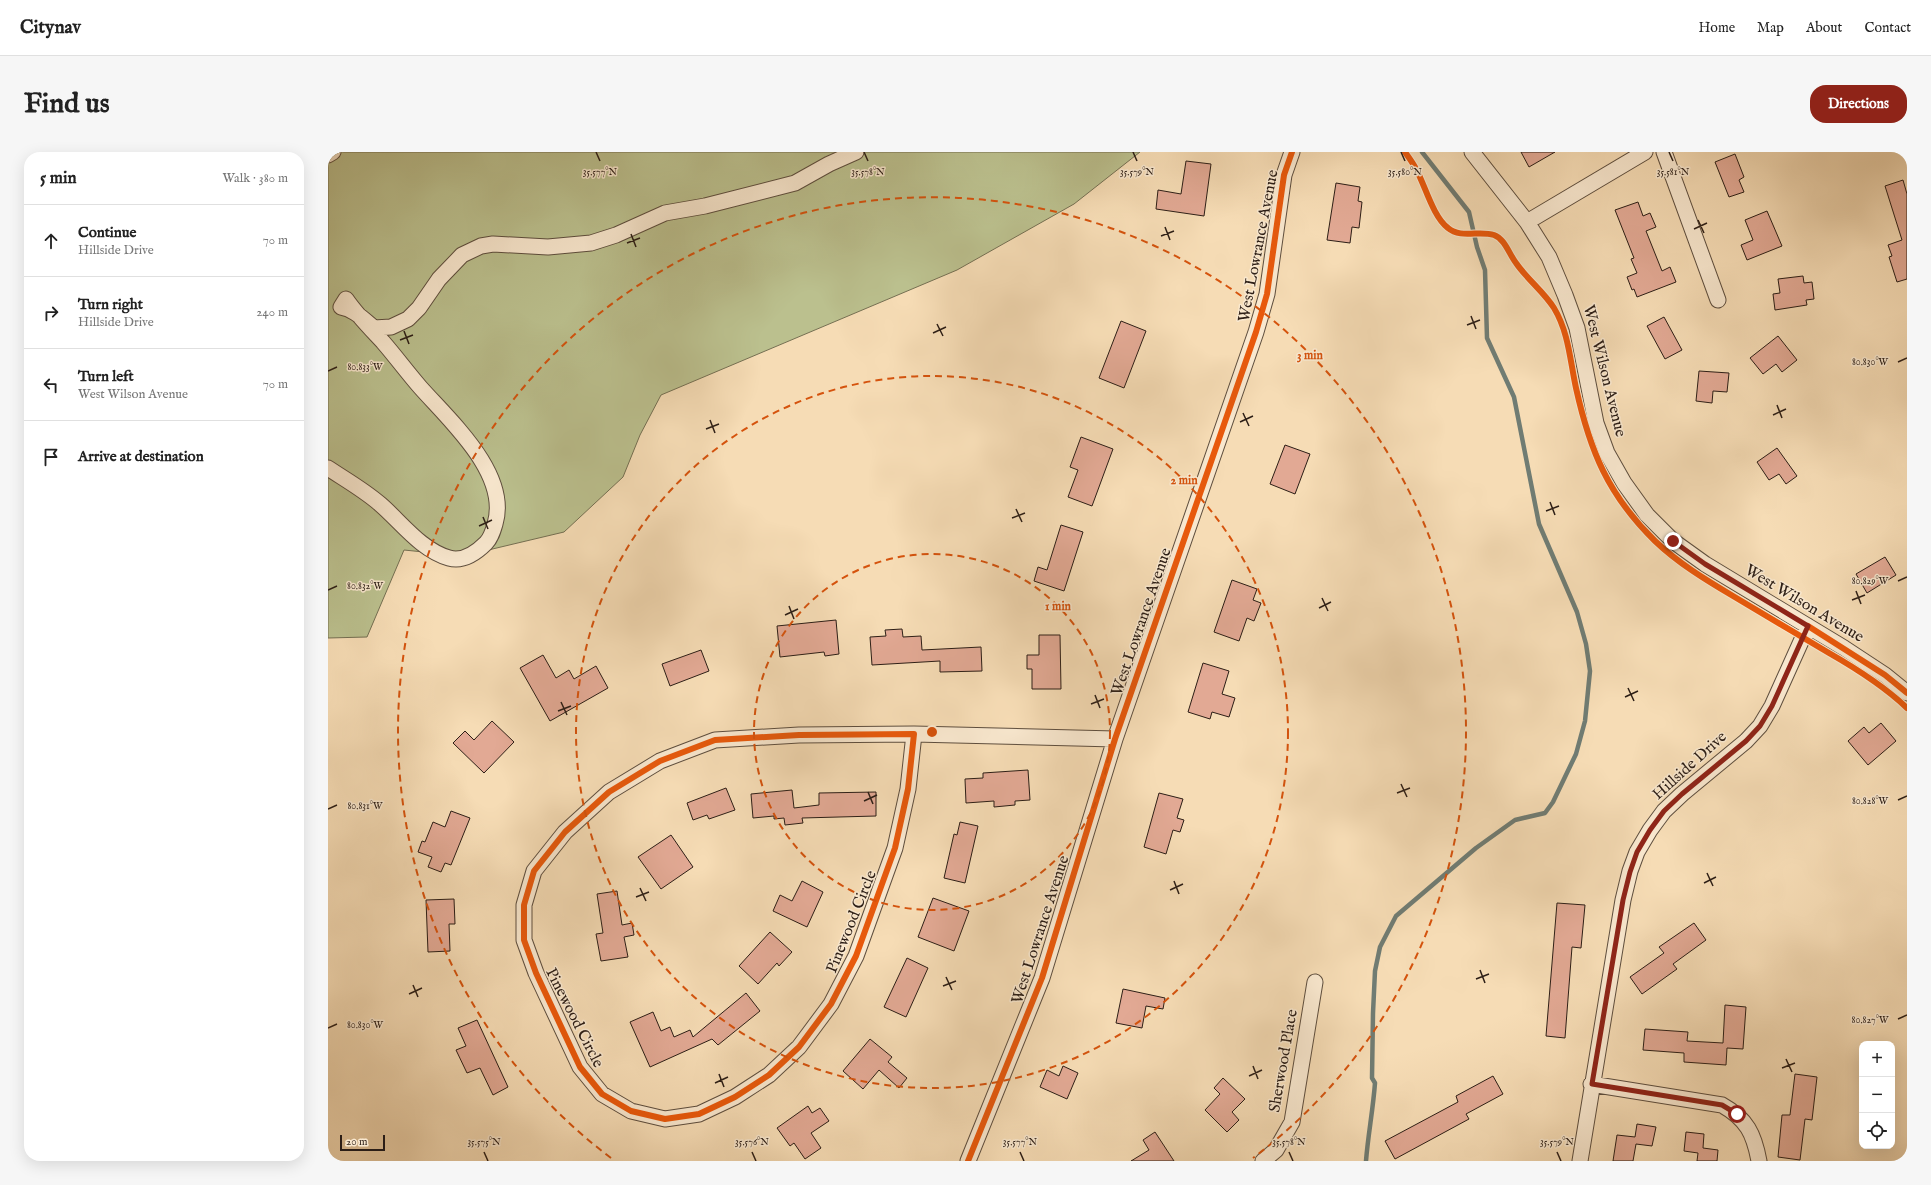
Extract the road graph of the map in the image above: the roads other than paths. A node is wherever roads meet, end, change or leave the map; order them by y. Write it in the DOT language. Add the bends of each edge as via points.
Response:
graph roads {
  1 [pos="333,152"];
  2 [pos="856,152"];
  3 [pos="1292,152"];
  4 [pos="1472,152"];
  5 [pos="1645,152"];
  6 [pos="1664,152"];
  7 [pos="328,155"];
  8 [pos="1527,222"];
  9 [pos="1718,300"];
  10 [pos="328,468"];
  11 [pos="1808,626"];
  12 [pos="1907,693"];
  13 [pos="914,734"];
  14 [pos="1115,739"];
  15 [pos="1315,982"];
  16 [pos="1592,1084"];
  17 [pos="968,1161"];
  18 [pos="1263,1161"];
  19 [pos="1580,1161"];
  20 [pos="1759,1161"];
  1 -- 7 [label="street"];
  2 -- 10 [label="street" via="795,182 704,206 665,213 616,236 591,243 548,247 493,244 481,246 462,255 408,319 391,327 374,328 356,314 468,440 483,464 495,491 498,513 488,541 477,552 460,559 449,558 435,551 415,538 380,504"];
  3 -- 14 [label="street, West Lowrance Avenue" via="1278,205 1267,294 1256,332"];
  4 -- 8 [label="street, West Wilson Avenue"];
  5 -- 8 [label="street"];
  6 -- 9 [label="street"];
  8 -- 11 [label="street, West Wilson Avenue" via="1549,257 1566,295 1577,328 1596,423 1607,453 1624,483 1647,515 1673,541 1705,564"];
  11 -- 12 [label="street, West Wilson Avenue"];
  11 -- 16 [label="street, Hillside Drive" via="1772,706 1760,726 1664,811 1637,852 1623,900"];
  13 -- 13 [label="street, Pinewood Circle" via="715,740 660,761 615,788 565,832 534,871 524,905 524,940 536,973 580,1067 602,1094 631,1112 665,1119 699,1114 735,1097 769,1075 799,1048 831,1004 856,956 895,848 908,788"];
  13 -- 14 [label="street, Pinewood Circle"];
  14 -- 17 [label="street, West Lowrance Avenue" via="1042,978"];
  15 -- 18 [label="street, Sherwood Place" via="1292,1122 1276,1150"];
  16 -- 19 [label="street, Hillside Drive"];
  16 -- 20 [label="street" via="1722,1105 1737,1114 1750,1130"];
}
